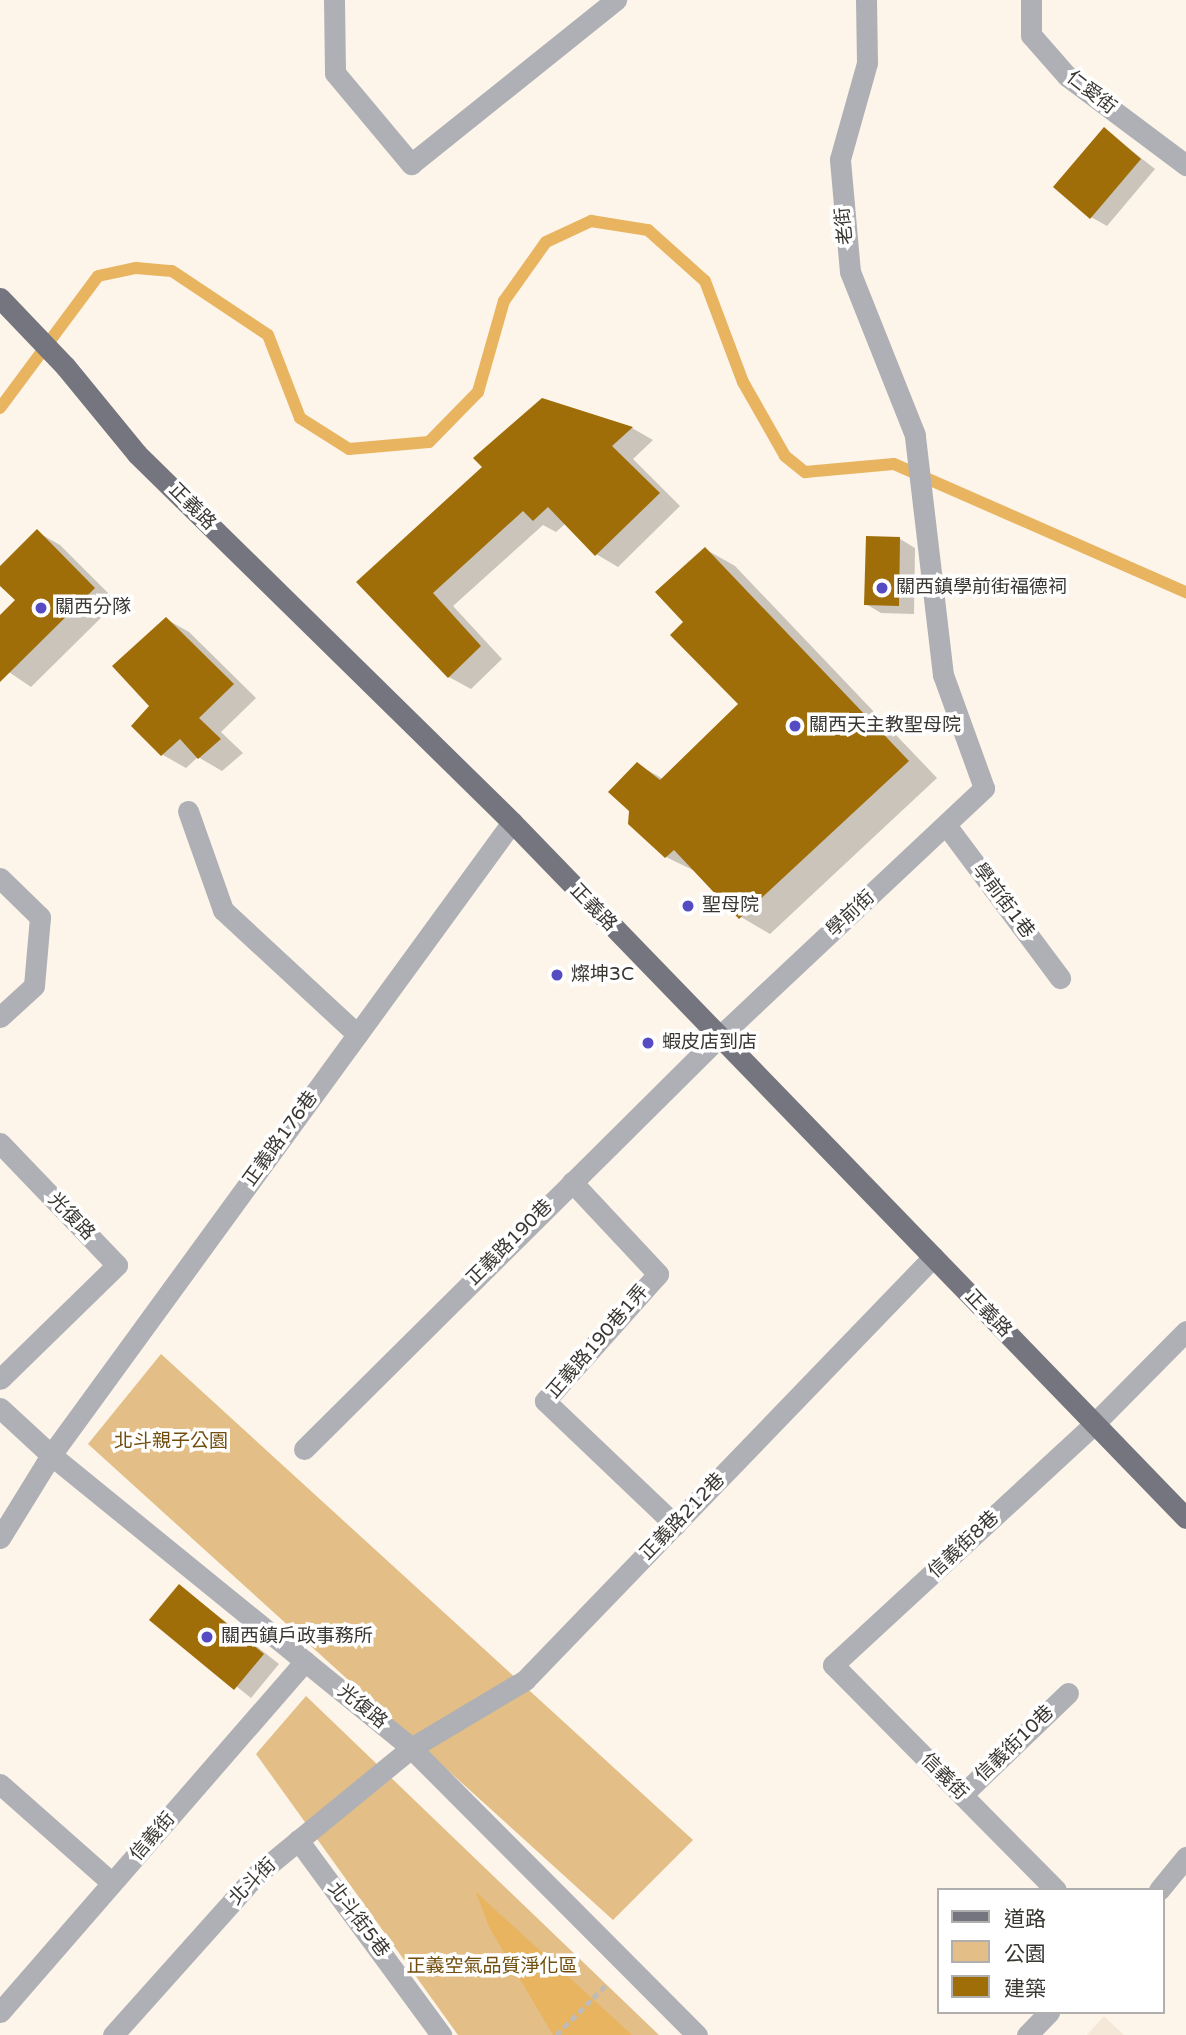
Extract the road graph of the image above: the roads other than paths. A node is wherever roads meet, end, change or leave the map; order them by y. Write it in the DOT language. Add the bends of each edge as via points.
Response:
graph roads {
  1 [pos="334,0"];
  2 [pos="615,0"];
  3 [pos="866,0"];
  4 [pos="1031,0"];
  5 [pos="1186,165"];
  6 [pos="0,298"];
  7 [pos="984,788"];
  8 [pos="188,811"];
  9 [pos="512,822"];
  10 [pos="946,825"];
  11 [pos="0,878"];
  12 [pos="1060,978"];
  13 [pos="0,1017"];
  14 [pos="357,1034"];
  15 [pos="718,1038"];
  16 [pos="0,1143"];
  17 [pos="572,1182"];
  18 [pos="933,1258"];
  19 [pos="1186,1331"];
  20 [pos="0,1379"];
  21 [pos="0,1408"];
  22 [pos="1094,1424"];
  23 [pos="304,1449"];
  24 [pos="51,1455"];
  25 [pos="1186,1518"];
  26 [pos="675,1525"];
  27 [pos="0,1538"];
  28 [pos="305,1661"];
  29 [pos="833,1665"];
  30 [pos="1068,1693"];
  31 [pos="411,1748"];
  32 [pos="0,1784"];
  33 [pos="962,1795"];
  34 [pos="298,1840"];
  35 [pos="1186,1857"];
  36 [pos="112,1883"];
  37 [pos="1054,1888"];
  38 [pos="1161,1888"];
  39 [pos="0,2012"];
  40 [pos="1047,2014"];
  41 [pos="113,2035"];
  42 [pos="441,2035"];
  43 [pos="697,2035"];
  44 [pos="1027,2035"];
  1 -- 2 [label="street" via="335,74 411,164"];
  3 -- 7 [label="street, 老街" via="867,63 841,159 850,272 915,443 943,675"];
  4 -- 5 [label="street, 仁愛街" via="1031,35 1066,76"];
  6 -- 9 [label="main road, 正義路" via="65,366 137,454"];
  7 -- 10 [label="street, 學前街"];
  8 -- 14 [label="street" via="223,910"];
  9 -- 14 [label="street, 正義路176巷"];
  9 -- 15 [label="main road, 正義路"];
  10 -- 12 [label="street, 學前街1巷"];
  10 -- 15 [label="street, 學前街"];
  11 -- 13 [label="street" via="40,917 34,986"];
  14 -- 24 [label="street, 正義路176巷"];
  15 -- 17 [label="street, 正義路190巷"];
  15 -- 18 [label="main road, 正義路"];
  16 -- 20 [label="street, 光復路" via="117,1265"];
  17 -- 23 [label="street, 正義路190巷"];
  17 -- 26 [label="street, 正義路190巷1弄" via="658,1274 545,1401"];
  18 -- 22 [label="main road, 正義路"];
  18 -- 26 [label="street, 正義路212巷"];
  19 -- 22 [label="street, 信義街8巷"];
  21 -- 24 [label="street, 光復路"];
  22 -- 25 [label="main road, 正義路"];
  22 -- 29 [label="street, 信義街8巷"];
  24 -- 27 [label="street, 正義路176巷"];
  24 -- 28 [label="street, 光復路"];
  26 -- 31 [label="street, 正義路212巷" via="525,1680"];
  28 -- 31 [label="street, 光復路"];
  28 -- 36 [label="street, 信義街"];
  29 -- 33 [label="street, 信義街"];
  30 -- 33 [label="street, 信義街10巷"];
  31 -- 34 [label="street, 北斗街"];
  31 -- 43 [label="street, 光復路"];
  32 -- 36 [label="street"];
  33 -- 37 [label="street, 信義街"];
  34 -- 41 [label="street, 北斗街" via="256,1875"];
  34 -- 42 [label="street, 北斗街5巷"];
  35 -- 38 [label="street"];
  36 -- 39 [label="street, 信義街"];
  40 -- 44 [label="street"];
}
